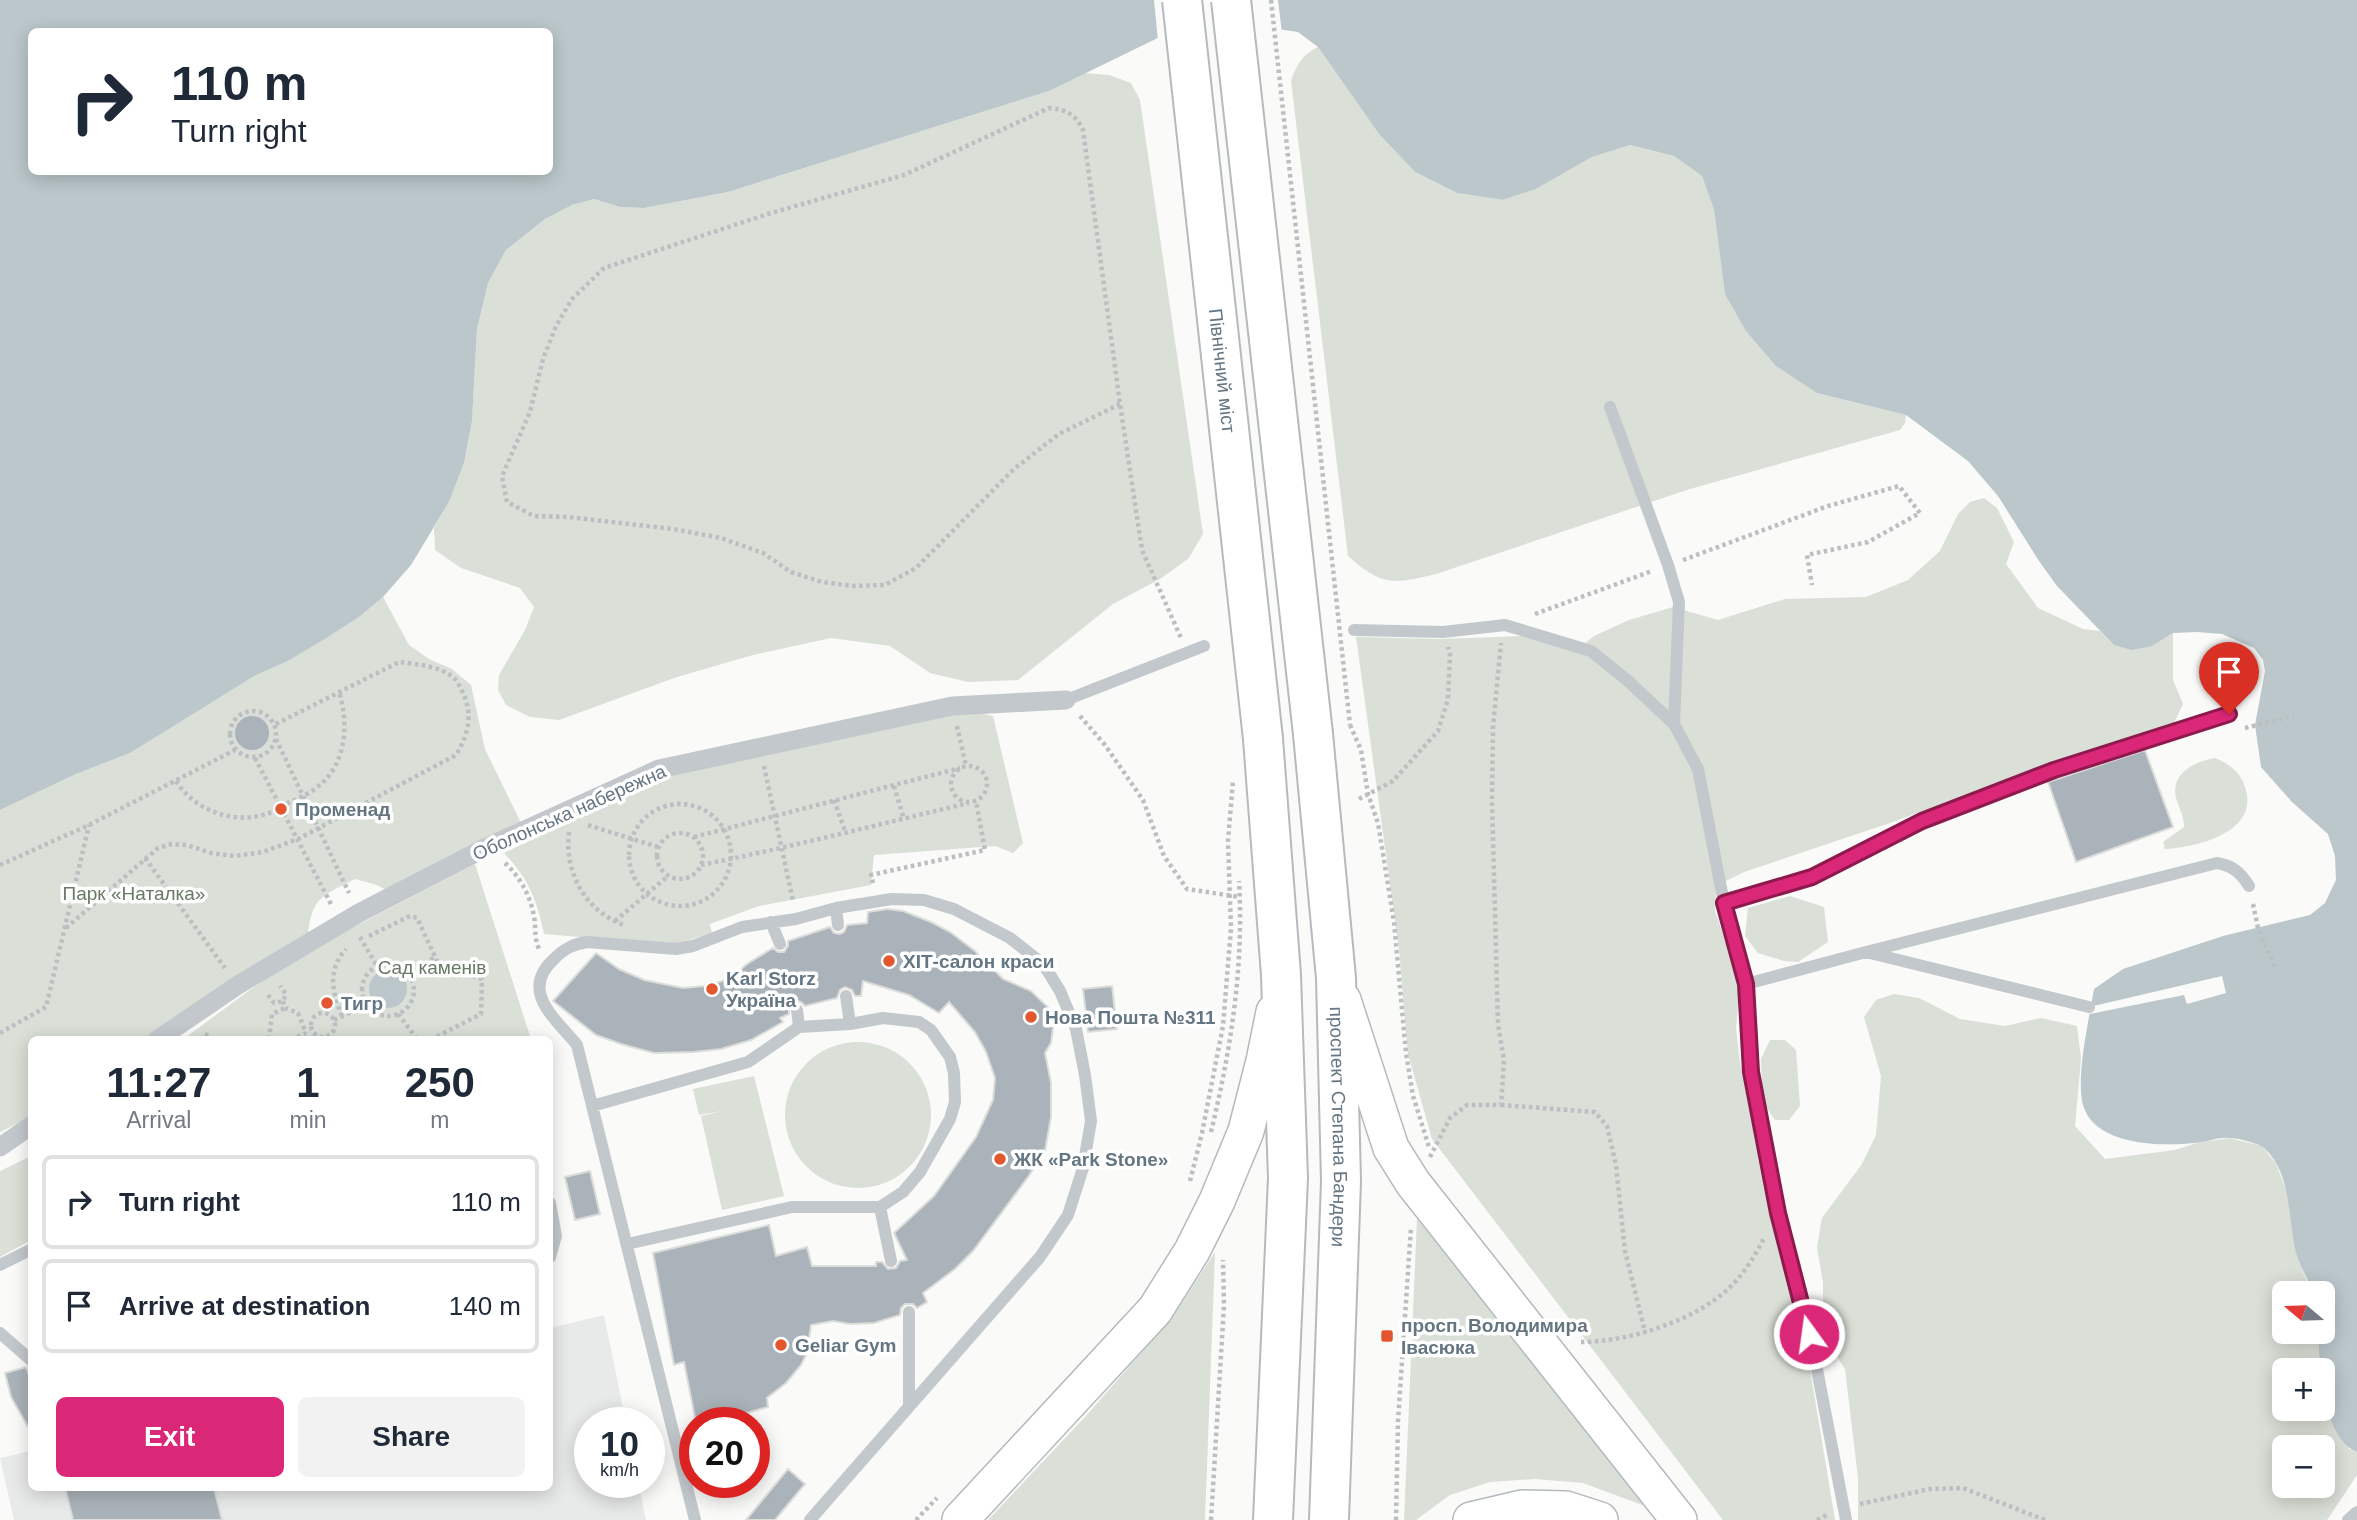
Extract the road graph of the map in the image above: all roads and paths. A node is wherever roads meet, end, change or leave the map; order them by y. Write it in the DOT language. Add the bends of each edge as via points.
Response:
graph roads {
  1 [pos="1182,0"];
  2 [pos="1231,0"];
  3 [pos="1271,0"];
  4 [pos="1120,404"];
  5 [pos="1610,407"];
  6 [pos="1668,565"];
  7 [pos="1812,585"];
  8 [pos="1505,625"];
  9 [pos="1354,630"];
  10 [pos="1443,632"];
  11 [pos="1204,646"];
  12 [pos="1185,652"];
  13 [pos="339,692"];
  14 [pos="1066,700"];
  15 [pos="952,706"];
  16 [pos="2229,714"];
  17 [pos="2294,716"];
  18 [pos="1674,724"];
  19 [pos="274,725"];
  20 [pos="1350,725"];
  21 [pos="2245,727"];
  22 [pos="276,740"];
  23 [pos="760,747"];
  24 [pos="235,750"];
  25 [pos="255,758"];
  26 [pos="963,767"];
  27 [pos="176,781"];
  28 [pos="894,785"];
  29 [pos="1239,788"];
  30 [pos="303,797"];
  31 [pos="1359,799"];
  32 [pos="834,800"];
  33 [pos="973,802"];
  34 [pos="281,807"];
  35 [pos="568,816"];
  36 [pos="774,816"];
  37 [pos="904,818"];
  38 [pos="89,825"];
  39 [pos="319,828"];
  40 [pos="1236,828"];
  41 [pos="725,830"];
  42 [pos="845,831"];
  43 [pos="694,837"];
  44 [pos="298,839"];
  45 [pos="631,839"];
  46 [pos="658,847"];
  47 [pos="483,849"];
  48 [pos="782,849"];
  49 [pos="145,858"];
  50 [pos="731,859"];
  51 [pos="0,865"];
  52 [pos="701,865"];
  53 [pos="1238,869"];
  54 [pos="668,876"];
  55 [pos="344,883"];
  56 [pos="2249,886"];
  57 [pos="873,888"];
  58 [pos="326,893"];
  59 [pos="647,893"];
  60 [pos="1240,897"];
  61 [pos="1724,903"];
  62 [pos="782,905"];
  63 [pos="836,908"];
  64 [pos="349,919"];
  65 [pos="614,921"];
  66 [pos="771,922"];
  67 [pos="838,925"];
  68 [pos="66,928"];
  69 [pos="636,929"];
  70 [pos="534,939"];
  71 [pos="362,940"];
  72 [pos="780,944"];
  73 [pos="1866,952"];
  74 [pos="435,956"];
  75 [pos="377,966"];
  76 [pos="2275,967"];
  77 [pos="1281,975"];
  78 [pos="1336,978"];
  79 [pos="411,979"];
  80 [pos="1746,984"];
  81 [pos="237,985"];
  82 [pos="280,986"];
  83 [pos="268,995"];
  84 [pos="846,996"];
  85 [pos="283,1001"];
  86 [pos="367,1005"];
  87 [pos="2089,1007"];
  88 [pos="285,1008"];
  89 [pos="797,1010"];
  90 [pos="398,1014"];
  91 [pos="342,1016"];
  92 [pos="334,1020"];
  93 [pos="850,1024"];
  94 [pos="799,1027"];
  95 [pos="313,1031"];
  96 [pos="0,1033"];
  97 [pos="163,1036"];
  98 [pos="269,1036"];
  99 [pos="303,1036"];
  100 [pos="415,1036"];
  101 [pos="438,1036"];
  102 [pos="1501,1105"];
  103 [pos="592,1106"];
  104 [pos="28,1128"];
  105 [pos="1209,1138"];
  106 [pos="0,1147"];
  107 [pos="1427,1164"];
  108 [pos="1196,1183"];
  109 [pos="1192,1191"];
  110 [pos="880,1207"];
  111 [pos="1778,1213"];
  112 [pos="553,1220"];
  113 [pos="627,1244"];
  114 [pos="553,1246"];
  115 [pos="28,1251"];
  116 [pos="891,1261"];
  117 [pos="0,1265"];
  118 [pos="909,1312"];
  119 [pos="1645,1332"];
  120 [pos="0,1333"];
  121 [pos="1581,1342"];
  122 [pos="28,1358"];
  123 [pos="909,1406"];
  124 [pos="952,1505"];
  125 [pos="2357,1512"];
  126 [pos="1844,1514"];
  127 [pos="695,1520"];
  128 [pos="810,1520"];
  129 [pos="916,1520"];
  130 [pos="1273,1520"];
  131 [pos="1329,1520"];
  132 [pos="1471,1520"];
  133 [pos="1600,1520"];
  134 [pos="1679,1520"];
  135 [pos="1817,1520"];
  136 [pos="2045,1520"];
  137 [pos="2348,1520"];
  1 -- 77 [label="main road, Північний міст, bridge" via="1263,739"];
  2 -- 78 [label="main road, проспект Степана Бандери, bridge"];
  3 -- 20 [label="path, bridge"];
  4 -- 4 [label="path" via="1083,130 1077,118 1049,108 904,175 604,268 572,299 556,326 530,412 502,476 507,502 534,516 721,538 822,582 885,585 916,568 1014,469 1059,434"];
  4 -- 12 [label="path" via="1142,550"];
  5 -- 6 [label="lane"];
  6 -- 7 [label="path" via="1828,506 1899,486 1920,513 1868,542 1807,555"];
  6 -- 8 [label="path"];
  6 -- 18 [label="lane" via="1679,602"];
  8 -- 10 [label="lane"];
  8 -- 18 [label="lane" via="1591,651"];
  8 -- 102 [label="path" via="1493,727 1492,789 1498,1025 1504,1060"];
  9 -- 10 [label="lane"];
  10 -- 31 [label="path" via="1450,654 1448,699 1438,731 1393,781"];
  11 -- 12 [label="lane"];
  12 -- 14 [label="lane"];
  13 -- 19 [label="path"];
  13 -- 30 [label="path" via="345,729 334,769"];
  13 -- 39 [label="path" via="399,662 421,664 456,679 468,702 470,721 456,755"];
  14 -- 15 [label="street, Оболонська набережна"];
  14 -- 60 [label="path" via="1143,800 1164,856 1187,889"];
  15 -- 23 [label="street, Оболонська набережна"];
  15 -- 26 [label="path"];
  16 -- 61 [label="lane" via="2054,770 1922,821 1812,877"];
  17 -- 21 [label="path"];
  18 -- 61 [label="lane" via="1698,769"];
  19 -- 22 [label="path"];
  19 -- 24 [label="path" via="256,711 240,714 230,727"];
  22 -- 25 [label="path" via="268,752"];
  22 -- 30 [label="path"];
  23 -- 35 [label="street, Оболонська набережна" via="659,769"];
  23 -- 36 [label="path"];
  24 -- 25 [label="path"];
  24 -- 27 [label="path"];
  25 -- 34 [label="path"];
  26 -- 28 [label="path"];
  26 -- 33 [label="path" via="952,777 951,789 958,799"];
  26 -- 33 [label="path" via="978,767 986,776 988,788"];
  27 -- 34 [label="path" via="191,798 224,816 246,818"];
  27 -- 38 [label="path"];
  28 -- 32 [label="path"];
  28 -- 37 [label="path"];
  29 -- 40 [label="path"];
  30 -- 34 [label="path"];
  30 -- 39 [label="path"];
  32 -- 36 [label="path"];
  32 -- 42 [label="path"];
  33 -- 37 [label="path"];
  33 -- 57 [label="path" via="985,850 871,875"];
  34 -- 44 [label="path"];
  35 -- 45 [label="path"];
  35 -- 47 [label="street, Оболонська набережна"];
  35 -- 65 [label="path" via="571,873 594,907"];
  36 -- 41 [label="path"];
  36 -- 48 [label="path"];
  37 -- 42 [label="path"];
  38 -- 51 [label="path"];
  38 -- 68 [label="path"];
  39 -- 44 [label="path"];
  39 -- 55 [label="path"];
  41 -- 43 [label="path"];
  41 -- 45 [label="path" via="695,806 679,803 649,814"];
  41 -- 50 [label="path"];
  42 -- 48 [label="path"];
  43 -- 46 [label="path" via="673,833"];
  43 -- 52 [label="path" via="702,850"];
  44 -- 49 [label="path" via="263,852 234,856 172,844"];
  44 -- 58 [label="path"];
  45 -- 46 [label="path"];
  45 -- 59 [label="path" via="631,872"];
  46 -- 54 [label="path" via="657,861"];
  47 -- 64 [label="street, Оболонська набережна"];
  47 -- 70 [label="path" via="515,872 529,896"];
  48 -- 50 [label="path"];
  48 -- 62 [label="path" via="794,902"];
  49 -- 68 [label="path"];
  49 -- 81 [label="path"];
  50 -- 52 [label="path"];
  50 -- 59 [label="path" via="718,889 704,900 670,905"];
  52 -- 54 [label="path" via="691,876"];
  53 -- 60 [label="path"];
  54 -- 59 [label="path"];
  56 -- 73 [label="lane" via="2239,872 2217,863"];
  56 -- 76 [label="path" via="2258,928"];
  59 -- 65 [label="path"];
  60 -- 105 [label="path" via="1235,1013"];
  61 -- 80 [label="lane"];
  63 -- 66 [label="lane"];
  63 -- 67 [label="lane"];
  63 -- 123 [label="lane" via="892,899 924,900 954,909 1010,938 1044,965 1060,991 1076,1029 1085,1076 1091,1121 1068,1215 1040,1257"];
  64 -- 71 [label="path"];
  64 -- 81 [label="street, Оболонська набережна"];
  65 -- 69 [label="path"];
  66 -- 72 [label="lane"];
  66 -- 103 [label="lane" via="676,949 576,943 545,967 537,988 541,1000 577,1045"];
  68 -- 96 [label="path" via="46,1007"];
  71 -- 74 [label="path" via="410,916 416,918"];
  71 -- 75 [label="path"];
  71 -- 91 [label="path" via="344,951 334,971 333,995"];
  73 -- 80 [label="lane"];
  73 -- 87 [label="lane"];
  74 -- 79 [label="path"];
  74 -- 101 [label="path" via="439,965 482,979 481,1014"];
  75 -- 79 [label="path" via="397,966"];
  75 -- 86 [label="path" via="364,981"];
  77 -- 124 [label="main road" via="1246,1131 1192,1251 1155,1310"];
  77 -- 130 [label="main road" via="1288,1178"];
  78 -- 131 [label="main road, проспект Степана Бандери" via="1341,1181"];
  78 -- 134 [label="main road" via="1391,1148 1423,1198"];
  79 -- 90 [label="path" via="412,999"];
  80 -- 111 [label="lane" via="1751,1072"];
  81 -- 97 [label="street, Оболонська набережна"];
  82 -- 85 [label="path" via="286,994"];
  83 -- 85 [label="path" via="274,1003"];
  84 -- 93 [label="lane"];
  85 -- 88 [label="path"];
  86 -- 90 [label="path" via="379,1014"];
  86 -- 91 [label="path"];
  88 -- 98 [label="path" via="272,1014"];
  88 -- 99 [label="path" via="298,1013"];
  89 -- 94 [label="lane"];
  90 -- 100 [label="path"];
  91 -- 92 [label="path"];
  92 -- 95 [label="path" via="329,1035"];
  92 -- 95 [label="path" via="324,1013 316,1015 311,1022"];
  93 -- 94 [label="lane"];
  93 -- 110 [label="lane" via="883,1018 919,1022 941,1043 954,1073 956,1102 928,1161 903,1192"];
  94 -- 103 [label="lane" via="748,1062"];
  95 -- 99 [label="path"];
  102 -- 107 [label="path" via="1467,1105 1450,1118"];
  102 -- 119 [label="path" via="1595,1112 1608,1126 1625,1251"];
  103 -- 113 [label="lane"];
  104 -- 106 [label="street"];
  108 -- 109 [label="path"];
  110 -- 113 [label="lane" via="792,1207"];
  110 -- 116 [label="lane"];
  111 -- 119 [label="path" via="1730,1287 1692,1314"];
  111 -- 126 [label="lane" via="1815,1359"];
  112 -- 114 [label="lane"];
  113 -- 127 [label="lane"];
  115 -- 117 [label="lane"];
  118 -- 123 [label="lane"];
  119 -- 121 [label="path" via="1606,1342"];
  120 -- 122 [label="lane"];
  123 -- 128 [label="lane"];
  124 -- 129 [label="path"];
  125 -- 137 [label="lane"];
  126 -- 135 [label="path"];
  126 -- 136 [label="path" via="1930,1489 1964,1489"];
  132 -- 133 [label="main road" via="1522,1508 1566,1509"];
}
